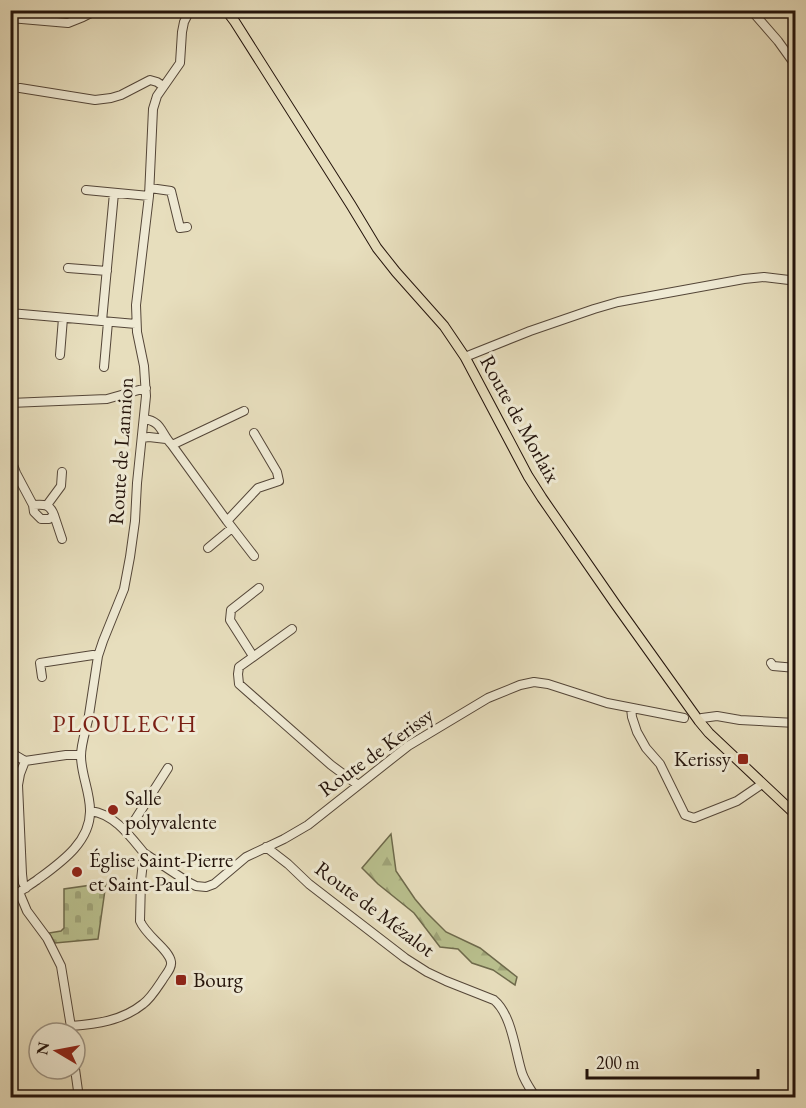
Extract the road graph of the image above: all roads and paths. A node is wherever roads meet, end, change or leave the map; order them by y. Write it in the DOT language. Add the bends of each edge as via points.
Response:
graph roads {
  1 [pos="97,10"];
  2 [pos="190,10"];
  3 [pos="226,10"];
  4 [pos="232,10"];
  5 [pos="751,10"];
  6 [pos="10,18"];
  7 [pos="235,22"];
  8 [pos="795,66"];
  9 [pos="163,86"];
  10 [pos="20,88"];
  11 [pos="86,190"];
  12 [pos="149,192"];
  13 [pos="114,193"];
  14 [pos="187,227"];
  15 [pos="68,268"];
  16 [pos="107,271"];
  17 [pos="789,280"];
  18 [pos="10,313"];
  19 [pos="63,318"];
  20 [pos="105,322"];
  21 [pos="136,324"];
  22 [pos="60,355"];
  23 [pos="465,357"];
  24 [pos="104,367"];
  25 [pos="146,388"];
  26 [pos="10,403"];
  27 [pos="244,411"];
  28 [pos="144,419"];
  29 [pos="254,433"];
  30 [pos="142,438"];
  31 [pos="169,442"];
  32 [pos="10,457"];
  33 [pos="62,472"];
  34 [pos="33,505"];
  35 [pos="47,505"];
  36 [pos="54,515"];
  37 [pos="230,524"];
  38 [pos="62,539"];
  39 [pos="208,548"];
  40 [pos="254,556"];
  41 [pos="259,588"];
  42 [pos="292,629"];
  43 [pos="98,656"];
  44 [pos="253,656"];
  45 [pos="771,663"];
  46 [pos="795,668"];
  47 [pos="42,677"];
  48 [pos="631,708"];
  49 [pos="684,718"];
  50 [pos="699,721"];
  51 [pos="795,723"];
  52 [pos="10,752"];
  53 [pos="81,755"];
  54 [pos="25,761"];
  55 [pos="168,768"];
  56 [pos="10,774"];
  57 [pos="20,774"];
  58 [pos="762,784"];
  59 [pos="358,785"];
  60 [pos="91,811"];
  61 [pos="795,815"];
  62 [pos="124,830"];
  63 [pos="266,847"];
  64 [pos="144,853"];
  65 [pos="23,890"];
  66 [pos="10,898"];
  67 [pos="71,1021"];
  68 [pos="87,1026"];
  69 [pos="77,1081"];
  70 [pos="79,1098"];
  71 [pos="536,1098"];
  1 -- 6 [label="street" via="68,23"];
  2 -- 9 [label="street, Route de Lannion" via="182,32 180,63"];
  3 -- 7 [label="main road, Route de Morlaix"];
  4 -- 7 [label="main road, Route de Morlaix"];
  5 -- 8 [label="street"];
  7 -- 23 [label="main road, Route de Morlaix" via="377,248 444,326"];
  9 -- 10 [label="street" via="150,80 121,95 95,100"];
  9 -- 12 [label="street, Route de Lannion" via="153,109"];
  11 -- 13 [label="street"];
  12 -- 13 [label="street"];
  12 -- 14 [label="street" via="171,191 180,228"];
  12 -- 21 [label="street, Route de Lannion"];
  13 -- 16 [label="street"];
  15 -- 16 [label="street"];
  16 -- 20 [label="street"];
  17 -- 23 [label="street" via="744,279 618,302"];
  18 -- 19 [label="street"];
  19 -- 20 [label="street"];
  19 -- 22 [label="street"];
  20 -- 21 [label="street"];
  20 -- 24 [label="street"];
  21 -- 25 [label="street, Route de Lannion"];
  23 -- 50 [label="main road, Route de Morlaix" via="542,498"];
  25 -- 26 [label="street" via="107,399"];
  25 -- 28 [label="street, Route de Lannion"];
  27 -- 31 [label="street"];
  28 -- 30 [label="street, Route de Lannion"];
  28 -- 31 [label="street" via="157,423"];
  29 -- 37 [label="street" via="279,482 258,488"];
  30 -- 31 [label="street"];
  30 -- 43 [label="street, Route de Lannion" via="127,575"];
  31 -- 37 [label="street"];
  32 -- 34 [label="street"];
  33 -- 35 [label="street" via="61,486"];
  34 -- 35 [label="street"];
  34 -- 36 [label="street" via="41,519"];
  35 -- 36 [label="street"];
  36 -- 38 [label="street"];
  37 -- 39 [label="street"];
  37 -- 40 [label="street"];
  41 -- 44 [label="street" via="231,610 230,620"];
  42 -- 44 [label="street"];
  43 -- 47 [label="street" via="40,663"];
  43 -- 53 [label="street, Route de Lannion"];
  44 -- 59 [label="street" via="239,667 239,684"];
  45 -- 46 [label="street"];
  48 -- 49 [label="street, Route de Kerissy"];
  48 -- 58 [label="street" via="646,748 660,764 686,815 694,818 736,801"];
  48 -- 59 [label="street, Route de Kerissy" via="548,684 520,685 488,698 408,746"];
  50 -- 51 [label="street" via="717,716"];
  50 -- 58 [label="main road, Route de Morlaix"];
  52 -- 54 [label="street"];
  53 -- 54 [label="street"];
  53 -- 60 [label="street, Route de Lannion"];
  54 -- 57 [label="street"];
  55 -- 62 [label="street"];
  56 -- 57 [label="street"];
  57 -- 65 [label="street"];
  58 -- 61 [label="main road, Route de Morlaix"];
  59 -- 63 [label="street, Route de Kerissy" via="308,825"];
  60 -- 62 [label="street, Route de Kerissy" via="107,816"];
  60 -- 65 [label="street" via="80,843"];
  62 -- 64 [label="street, Route de Kerissy"];
  63 -- 64 [label="street, Route de Kerissy" via="206,886 188,882"];
  63 -- 71 [label="street, Route de Mézalot" via="405,958 501,1005 523,1076"];
  64 -- 68 [label="street" via="140,921 168,955 171,967 143,1004 117,1018"];
  65 -- 66 [label="street"];
  65 -- 67 [label="street" via="27,911 61,966"];
  69 -- 70 [label="street"];
}
